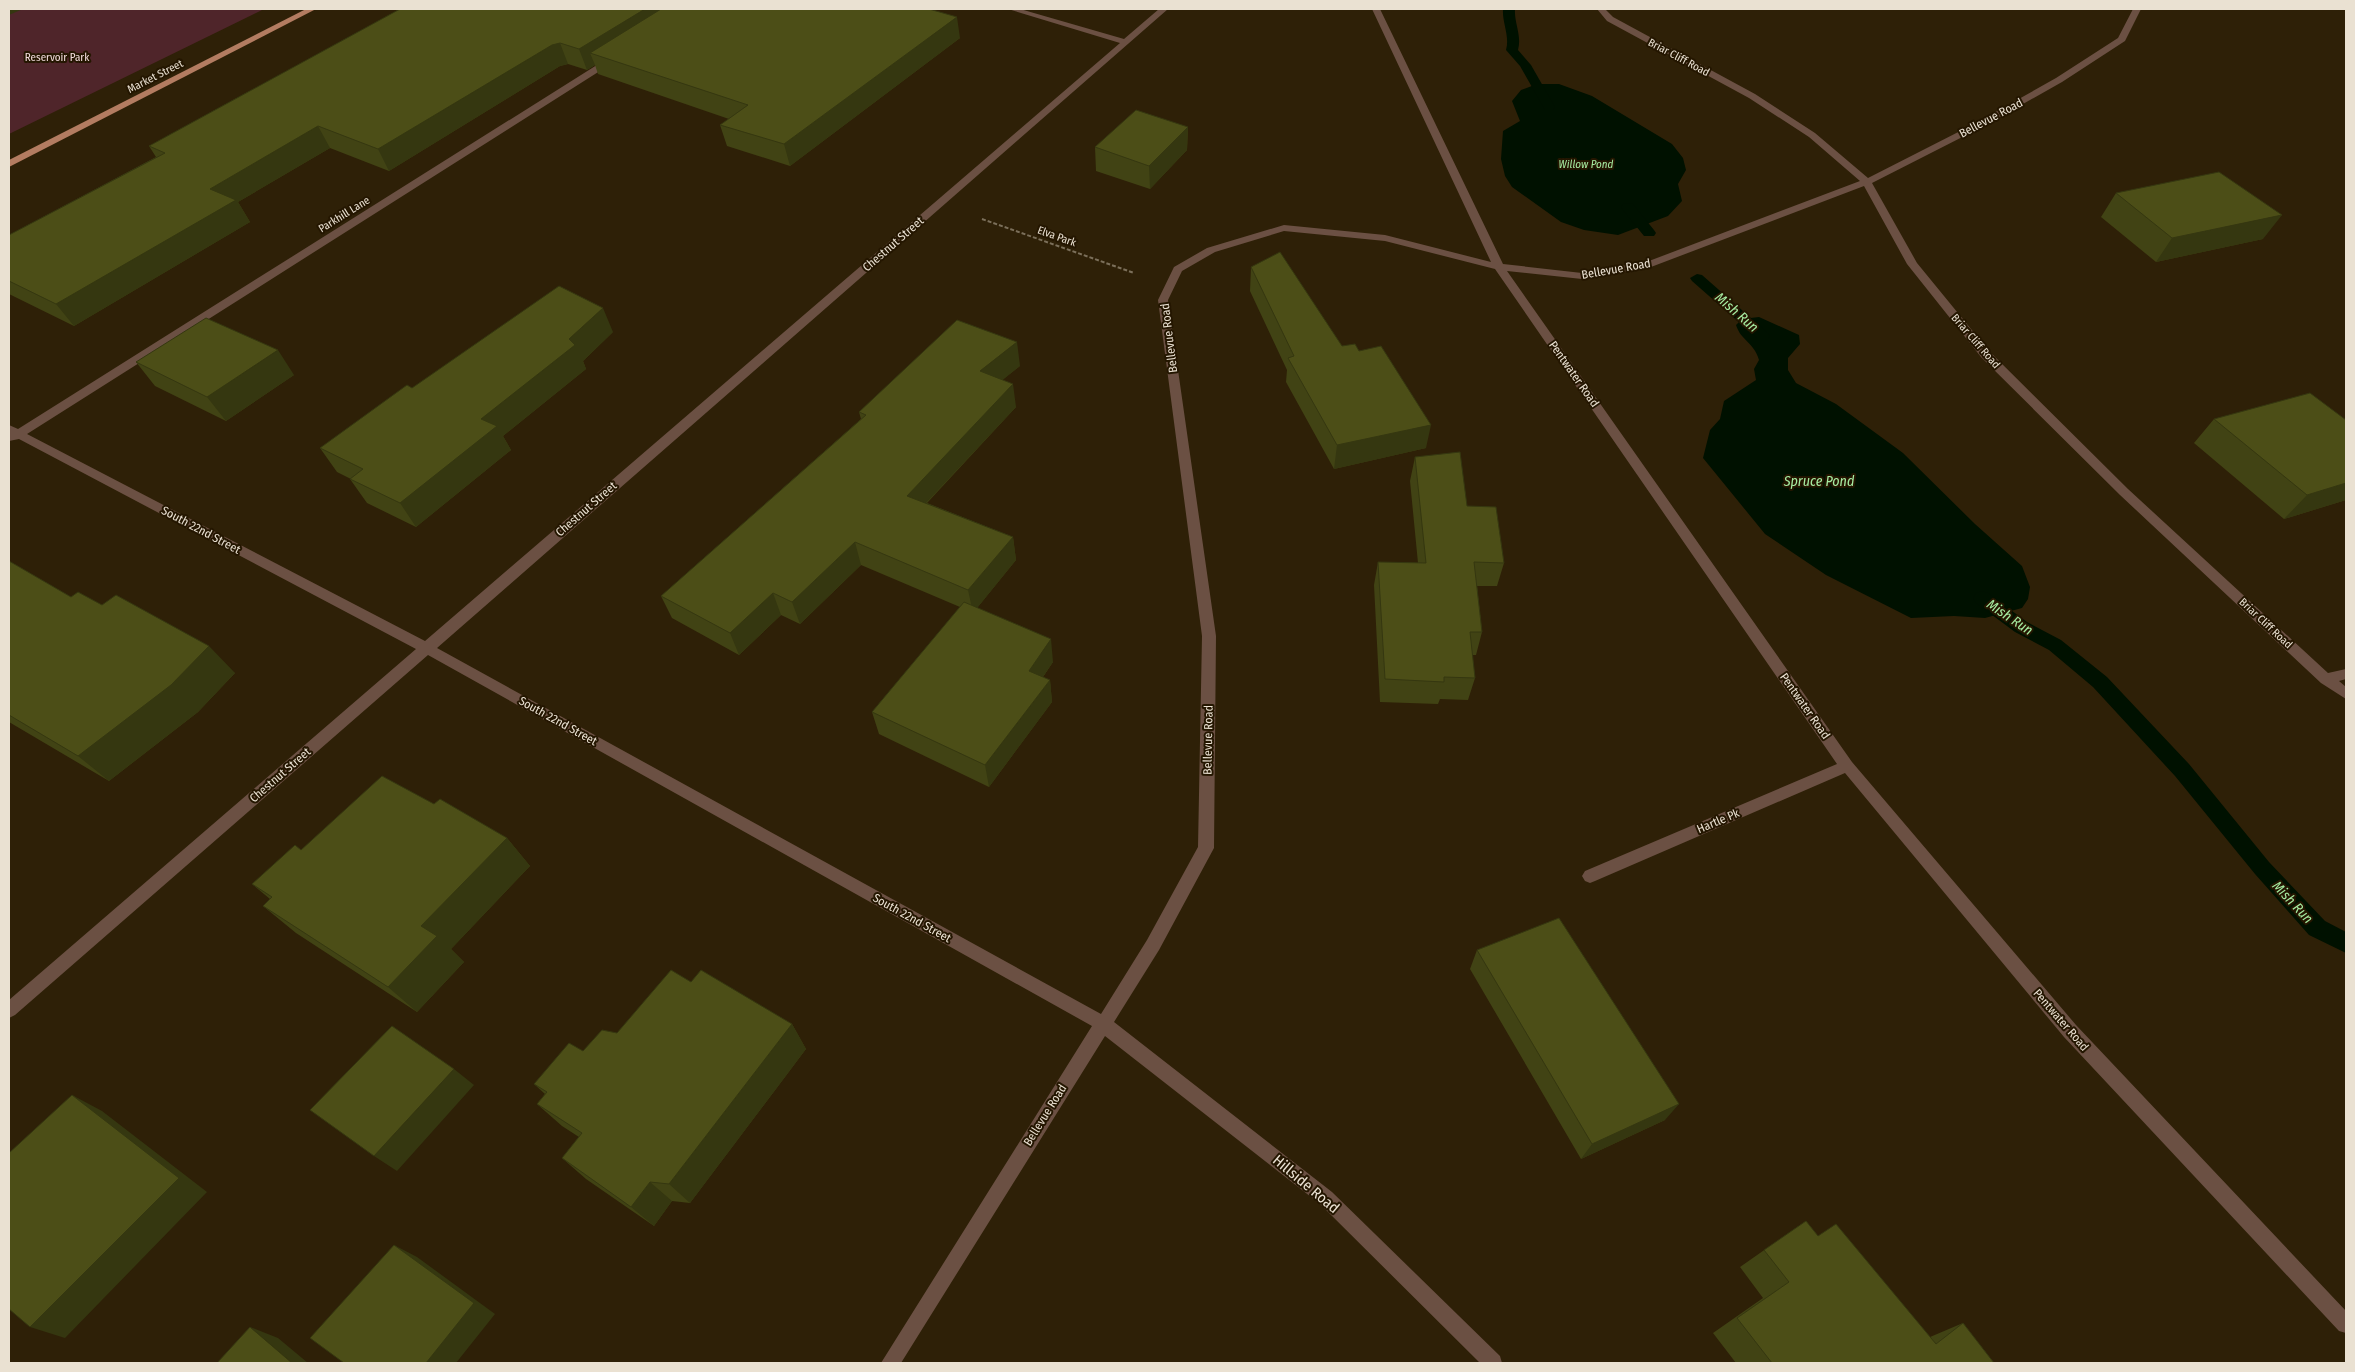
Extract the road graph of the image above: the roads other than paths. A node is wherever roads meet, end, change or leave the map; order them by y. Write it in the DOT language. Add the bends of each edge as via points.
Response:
graph roads {
  1 [pos="312,9"];
  2 [pos="1012,9"];
  3 [pos="1164,9"];
  4 [pos="1376,9"];
  5 [pos="1601,9"];
  6 [pos="2136,9"];
  7 [pos="1126,42"];
  8 [pos="617,57"];
  9 [pos="9,164"];
  10 [pos="1867,182"];
  11 [pos="1499,267"];
  12 [pos="12,434"];
  13 [pos="426,648"];
  14 [pos="2346,674"];
  15 [pos="2326,679"];
  16 [pos="2346,694"];
  17 [pos="1847,766"];
  18 [pos="1590,876"];
  19 [pos="9,1010"];
  20 [pos="1102,1023"];
  21 [pos="2346,1324"];
  22 [pos="890,1363"];
  23 [pos="1493,1363"];
  1 -- 9 [label="main road, Market Street"];
  2 -- 7 [label="street"];
  3 -- 7 [label="street, Chestnut Street"];
  4 -- 11 [label="street, Pentwater Road"];
  5 -- 10 [label="street, Briar Cliff Road" via="1610,19 1752,96 1812,135"];
  6 -- 10 [label="street, Bellevue Road" via="2122,39 2060,80"];
  7 -- 13 [label="street, Chestnut Street"];
  8 -- 12 [label="street, Parkhill Lane"];
  10 -- 11 [label="street, Bellevue Road" via="1651,264 1582,276"];
  10 -- 15 [label="street, Briar Cliff Road" via="1912,264 1985,354 2124,492"];
  11 -- 17 [label="street, Pentwater Road"];
  11 -- 20 [label="street, Bellevue Road" via="1385,238 1284,228 1211,250 1178,269 1163,300 1209,636 1206,848 1152,945"];
  12 -- 13 [label="street, South 22nd Street"];
  13 -- 19 [label="street, Chestnut Street"];
  13 -- 20 [label="street, South 22nd Street"];
  14 -- 15 [label="street"];
  15 -- 16 [label="street, Briar Cliff Road"];
  17 -- 18 [label="street, Hartle Pk"];
  17 -- 21 [label="street, Pentwater Road" via="2070,1031"];
  20 -- 22 [label="street, Bellevue Road"];
  20 -- 23 [label="street, Hillside Road" via="1326,1198"];
}
